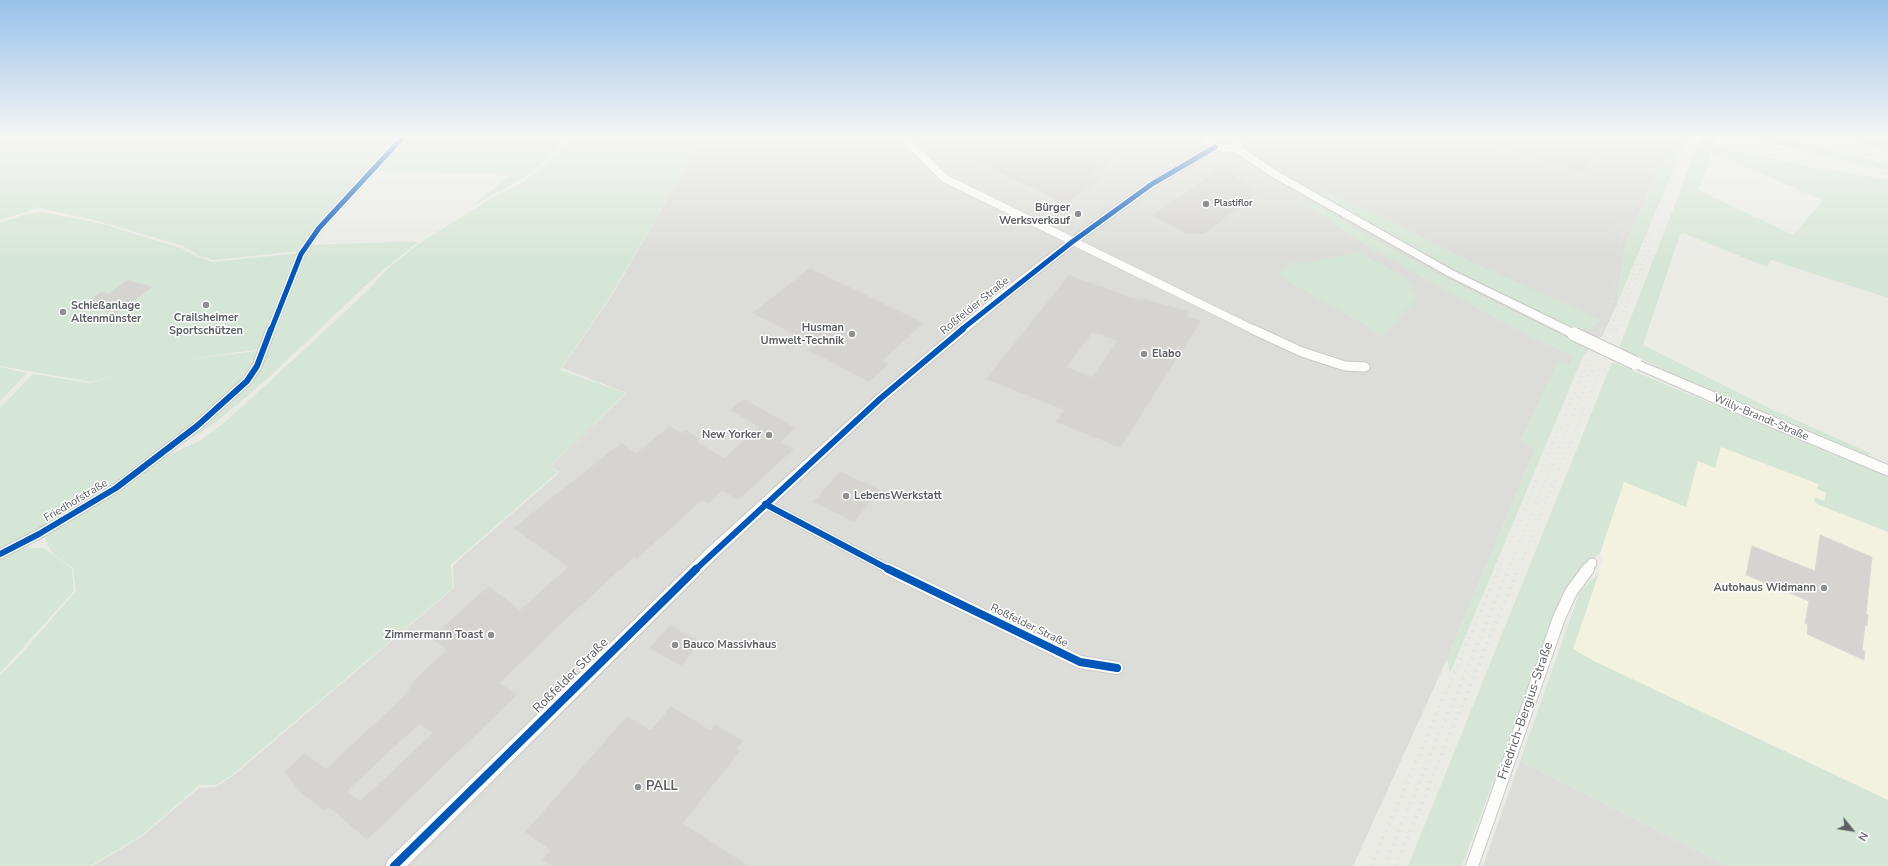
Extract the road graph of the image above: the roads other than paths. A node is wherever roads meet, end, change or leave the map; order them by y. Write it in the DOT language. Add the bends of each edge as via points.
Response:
graph roads {
  1 [pos="366,177"];
  2 [pos="943,177"];
  3 [pos="1161,177"];
  4 [pos="1281,177"];
  5 [pos="1072,242"];
  6 [pos="1365,367"];
  7 [pos="1888,471"];
  8 [pos="765,504"];
  9 [pos="0,554"];
  10 [pos="1592,563"];
  11 [pos="1117,668"];
  12 [pos="394,866"];
  13 [pos="1472,866"];
  1 -- 9 [label="street, Friedhofstraße" via="319,228 301,254 257,366 247,381 158,458 87,507"];
  2 -- 5 [label="street"];
  3 -- 5 [label="street, Roßfelder Straße"];
  4 -- 7 [label="street, Willy-Brandt-Straße, bridge" via="1450,273 1574,334 1734,407"];
  5 -- 6 [label="street" via="1224,317 1302,352 1345,366"];
  5 -- 8 [label="street, Roßfelder Straße" via="1000,298 881,398"];
  8 -- 11 [label="street, Roßfelder Straße" via="876,563 1080,662"];
  8 -- 12 [label="street, Roßfelder Straße"];
  10 -- 13 [label="street, Friedrich-Bergius-Straße" via="1571,592 1559,618"];
}
